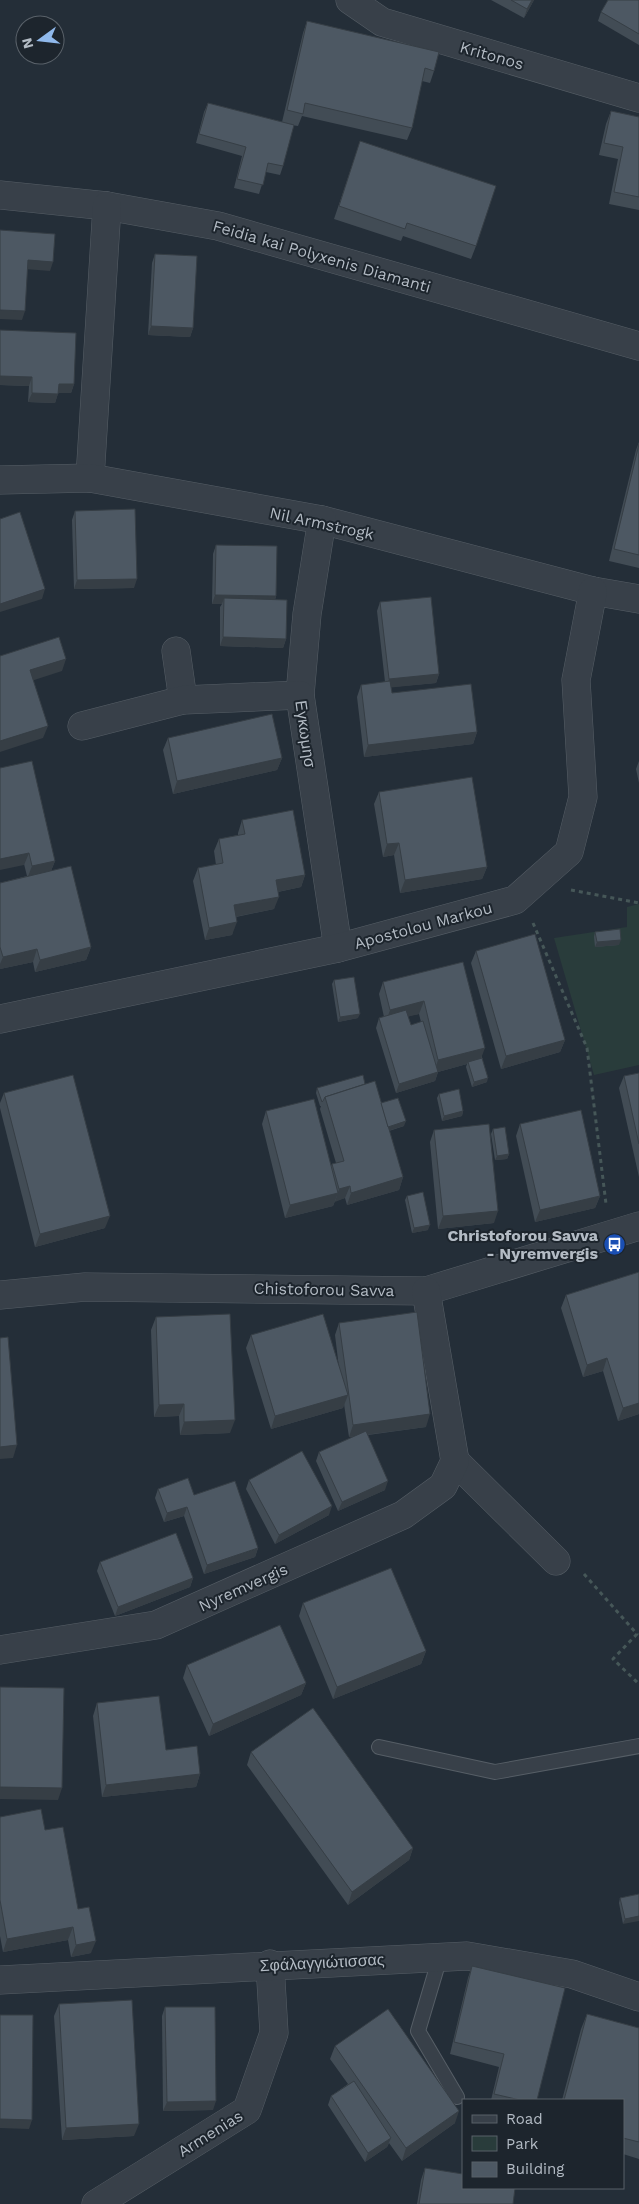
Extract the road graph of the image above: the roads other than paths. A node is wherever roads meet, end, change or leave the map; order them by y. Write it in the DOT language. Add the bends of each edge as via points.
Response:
graph roads {
  1 [pos="350,0"];
  2 [pos="639,98"];
  3 [pos="0,195"];
  4 [pos="107,206"];
  5 [pos="639,346"];
  6 [pos="90,478"];
  7 [pos="0,480"];
  8 [pos="322,520"];
  9 [pos="593,591"];
  10 [pos="639,599"];
  11 [pos="176,651"];
  12 [pos="300,695"];
  13 [pos="184,700"];
  14 [pos="82,726"];
  15 [pos="338,948"];
  16 [pos="0,1019"];
  17 [pos="639,1226"];
  18 [pos="426,1291"];
  19 [pos="0,1295"];
  20 [pos="454,1461"];
  21 [pos="556,1561"];
  22 [pos="0,1650"];
  23 [pos="639,1746"];
  24 [pos="379,1747"];
  25 [pos="440,1956"];
  26 [pos="270,1964"];
  27 [pos="0,1980"];
  28 [pos="639,1997"];
  29 [pos="457,2097"];
  30 [pos="96,2204"];
  1 -- 2 [label="street, Kritonos" via="382,22"];
  3 -- 4 [label="street, Feidia kai Polyxenis Diamanti"];
  4 -- 5 [label="street, Feidia kai Polyxenis Diamanti" via="218,226"];
  4 -- 6 [label="street"];
  6 -- 7 [label="street, Nil Armstrogk"];
  6 -- 8 [label="street, Nil Armstrogk"];
  8 -- 9 [label="street, Nil Armstrogk"];
  8 -- 12 [label="street, Εγκωμησ" via="307,614"];
  9 -- 10 [label="street, Nil Armstrogk"];
  9 -- 15 [label="street, Apostolou Markou" via="576,680 583,797 569,852 515,900"];
  11 -- 13 [label="street"];
  12 -- 13 [label="street"];
  12 -- 15 [label="street, Εγκωμησ"];
  13 -- 14 [label="street"];
  15 -- 16 [label="street, Apostolou Markou"];
  17 -- 18 [label="street, Chistoforou Savva"];
  18 -- 19 [label="street, Chistoforou Savva" via="85,1286"];
  18 -- 20 [label="street"];
  20 -- 21 [label="street"];
  20 -- 22 [label="street, Nyremvergis" via="443,1486 403,1515 156,1625"];
  23 -- 24 [label="lane" via="495,1772"];
  25 -- 26 [label="street, Σφάλαγγιώτισσας"];
  25 -- 28 [label="street, Σφάλαγγιώτισσας" via="468,1956 572,1974"];
  25 -- 29 [label="lane" via="418,2031"];
  26 -- 27 [label="street, Σφάλαγγιώτισσας"];
  26 -- 30 [label="street, Armenias" via="274,2033 247,2110"];
}
